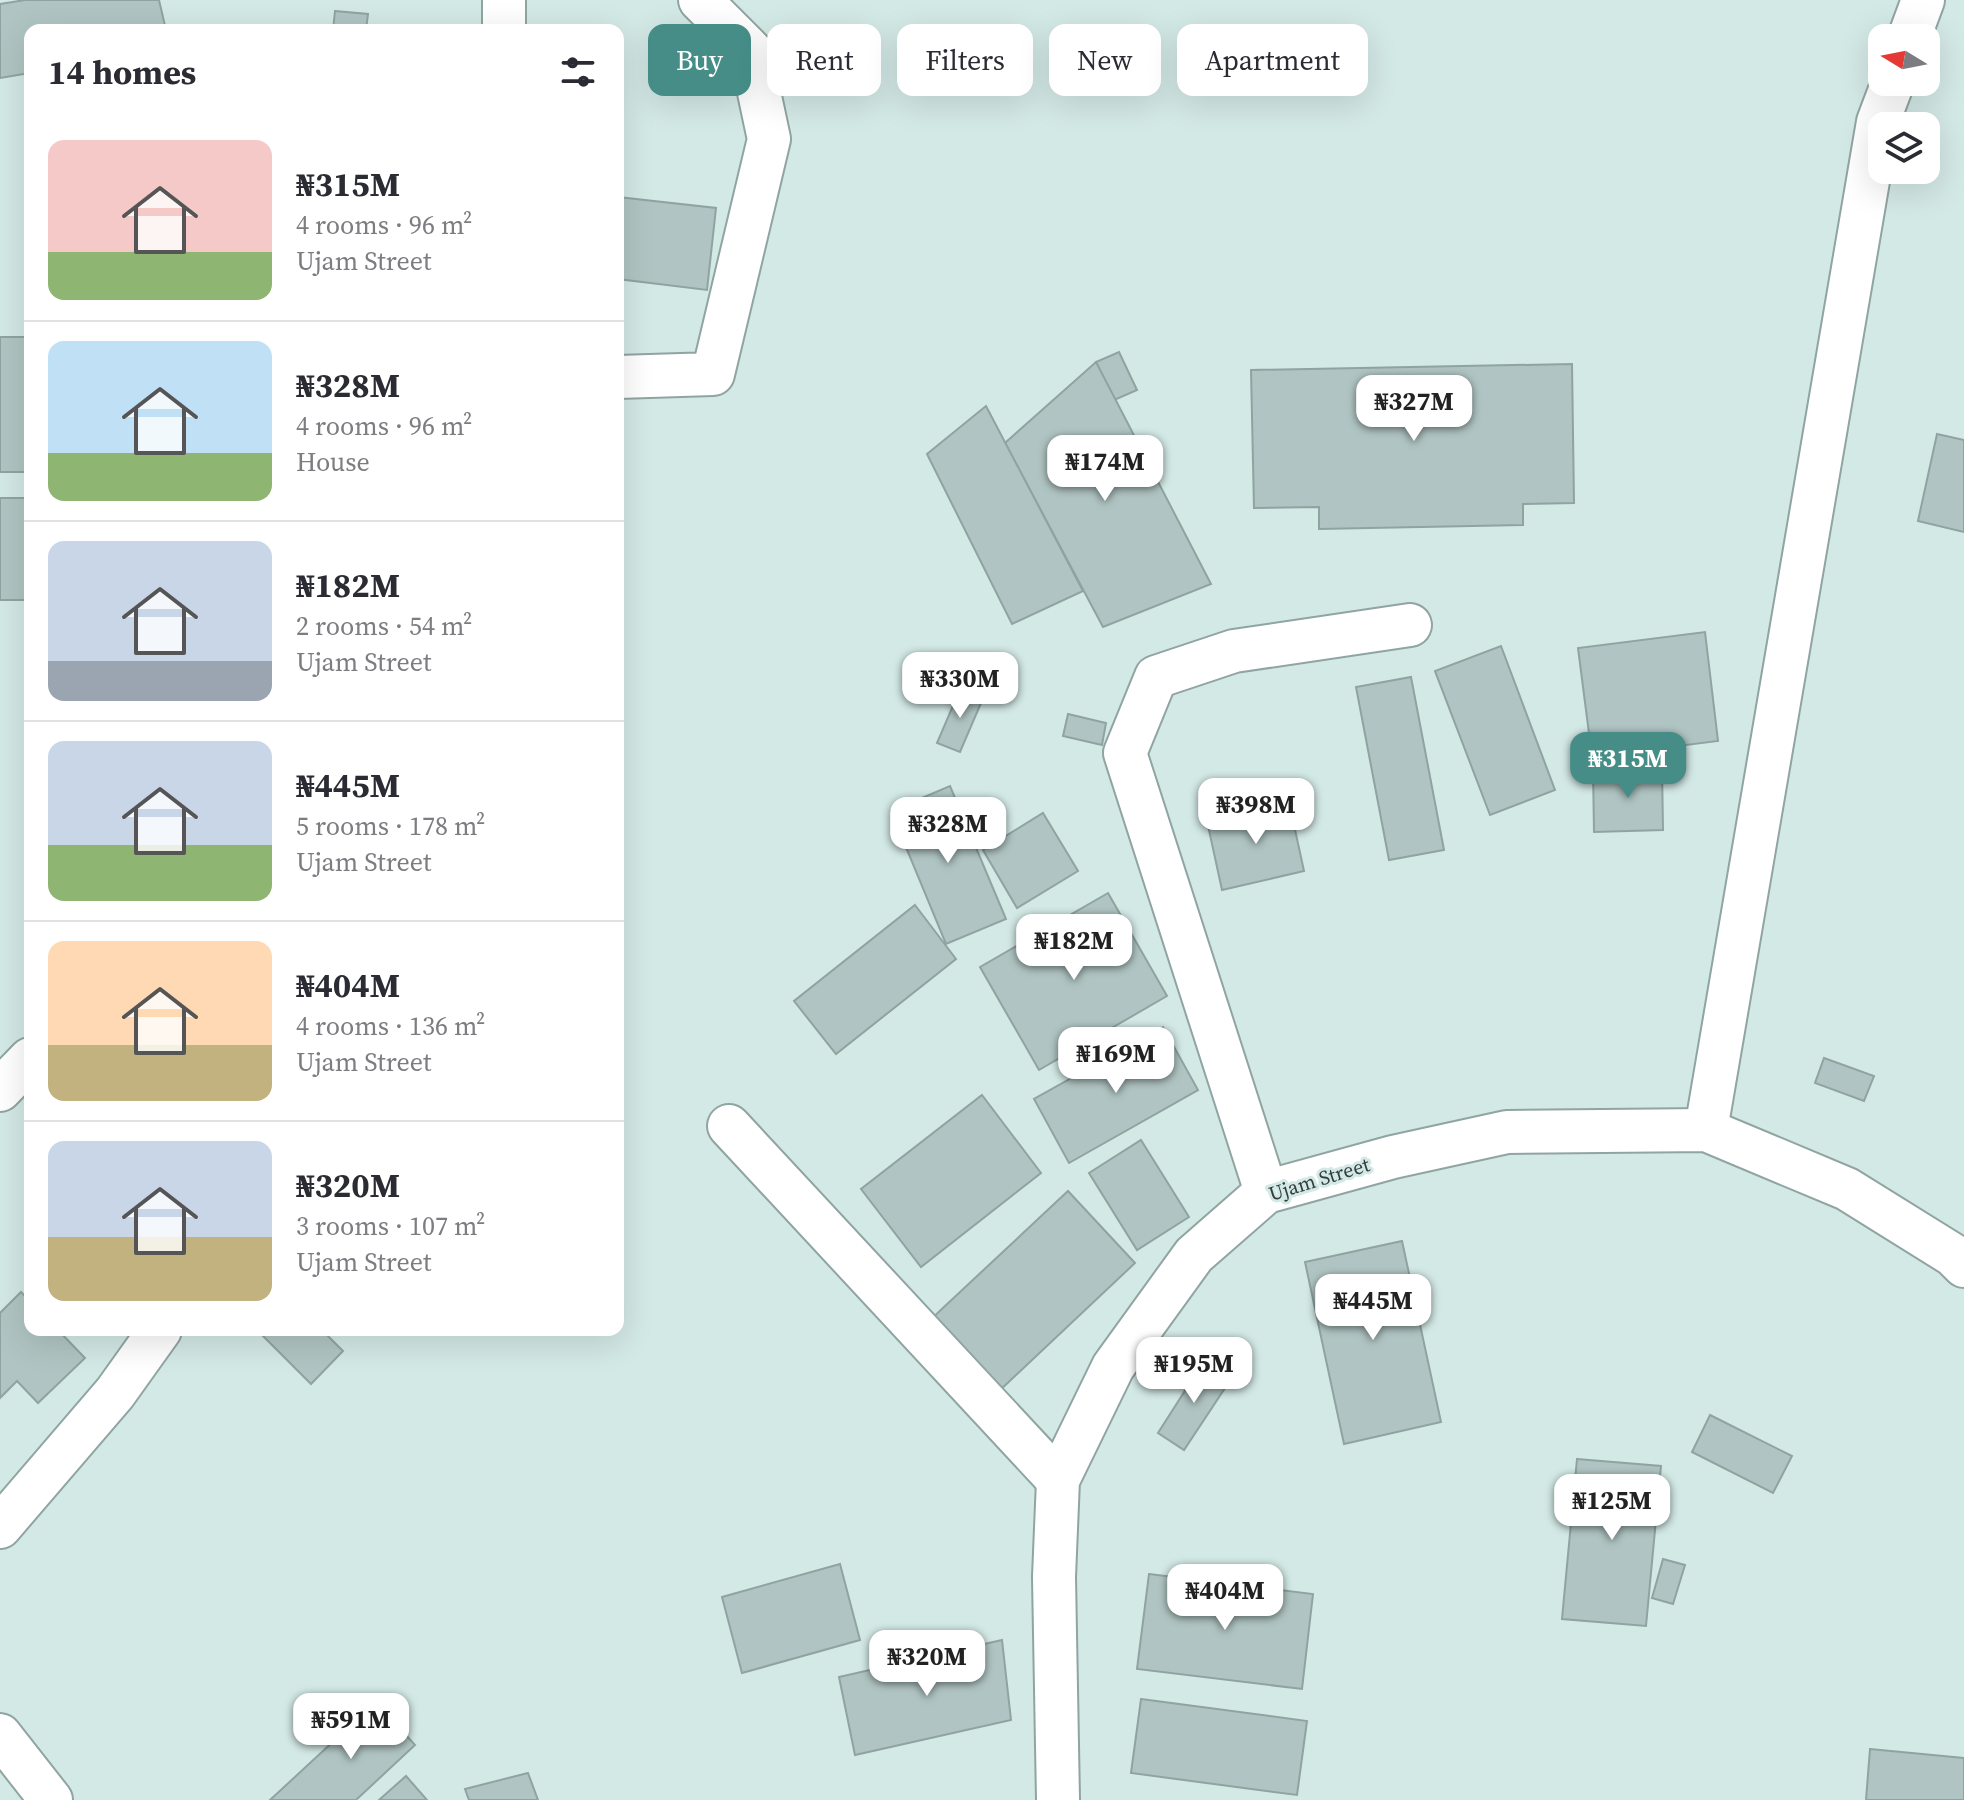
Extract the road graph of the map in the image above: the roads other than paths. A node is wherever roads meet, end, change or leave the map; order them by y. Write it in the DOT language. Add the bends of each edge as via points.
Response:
graph roads {
  1 [pos="504,0"];
  2 [pos="700,0"];
  3 [pos="1923,0"];
  4 [pos="504,24"];
  5 [pos="1914,24"];
  6 [pos="1888,96"];
  7 [pos="624,377"];
  8 [pos="1410,625"];
  9 [pos="24,1065"];
  10 [pos="0,1090"];
  11 [pos="729,1126"];
  12 [pos="1706,1130"];
  13 [pos="1266,1192"];
  14 [pos="1960,1251"];
  15 [pos="156,1336"];
  16 [pos="1058,1480"];
  17 [pos="0,1527"];
  18 [pos="0,1735"];
  19 [pos="51,1800"];
  20 [pos="1058,1800"];
  1 -- 4 [label="street"];
  2 -- 7 [label="street" via="750,50 769,139 713,374"];
  3 -- 5 [label="street"];
  6 -- 12 [label="street" via="1878,122"];
  8 -- 13 [label="street" via="1234,651 1156,677 1125,753"];
  9 -- 10 [label="street"];
  11 -- 16 [label="street"];
  12 -- 13 [label="street, Ujam Street" via="1507,1132"];
  12 -- 14 [label="street, Ujam Street" via="1847,1189"];
  13 -- 16 [label="street, Ujam Street" via="1194,1255 1113,1367"];
  15 -- 17 [label="street" via="115,1393"];
  16 -- 20 [label="street, Ujam Street"];
  18 -- 19 [label="street"];
}
